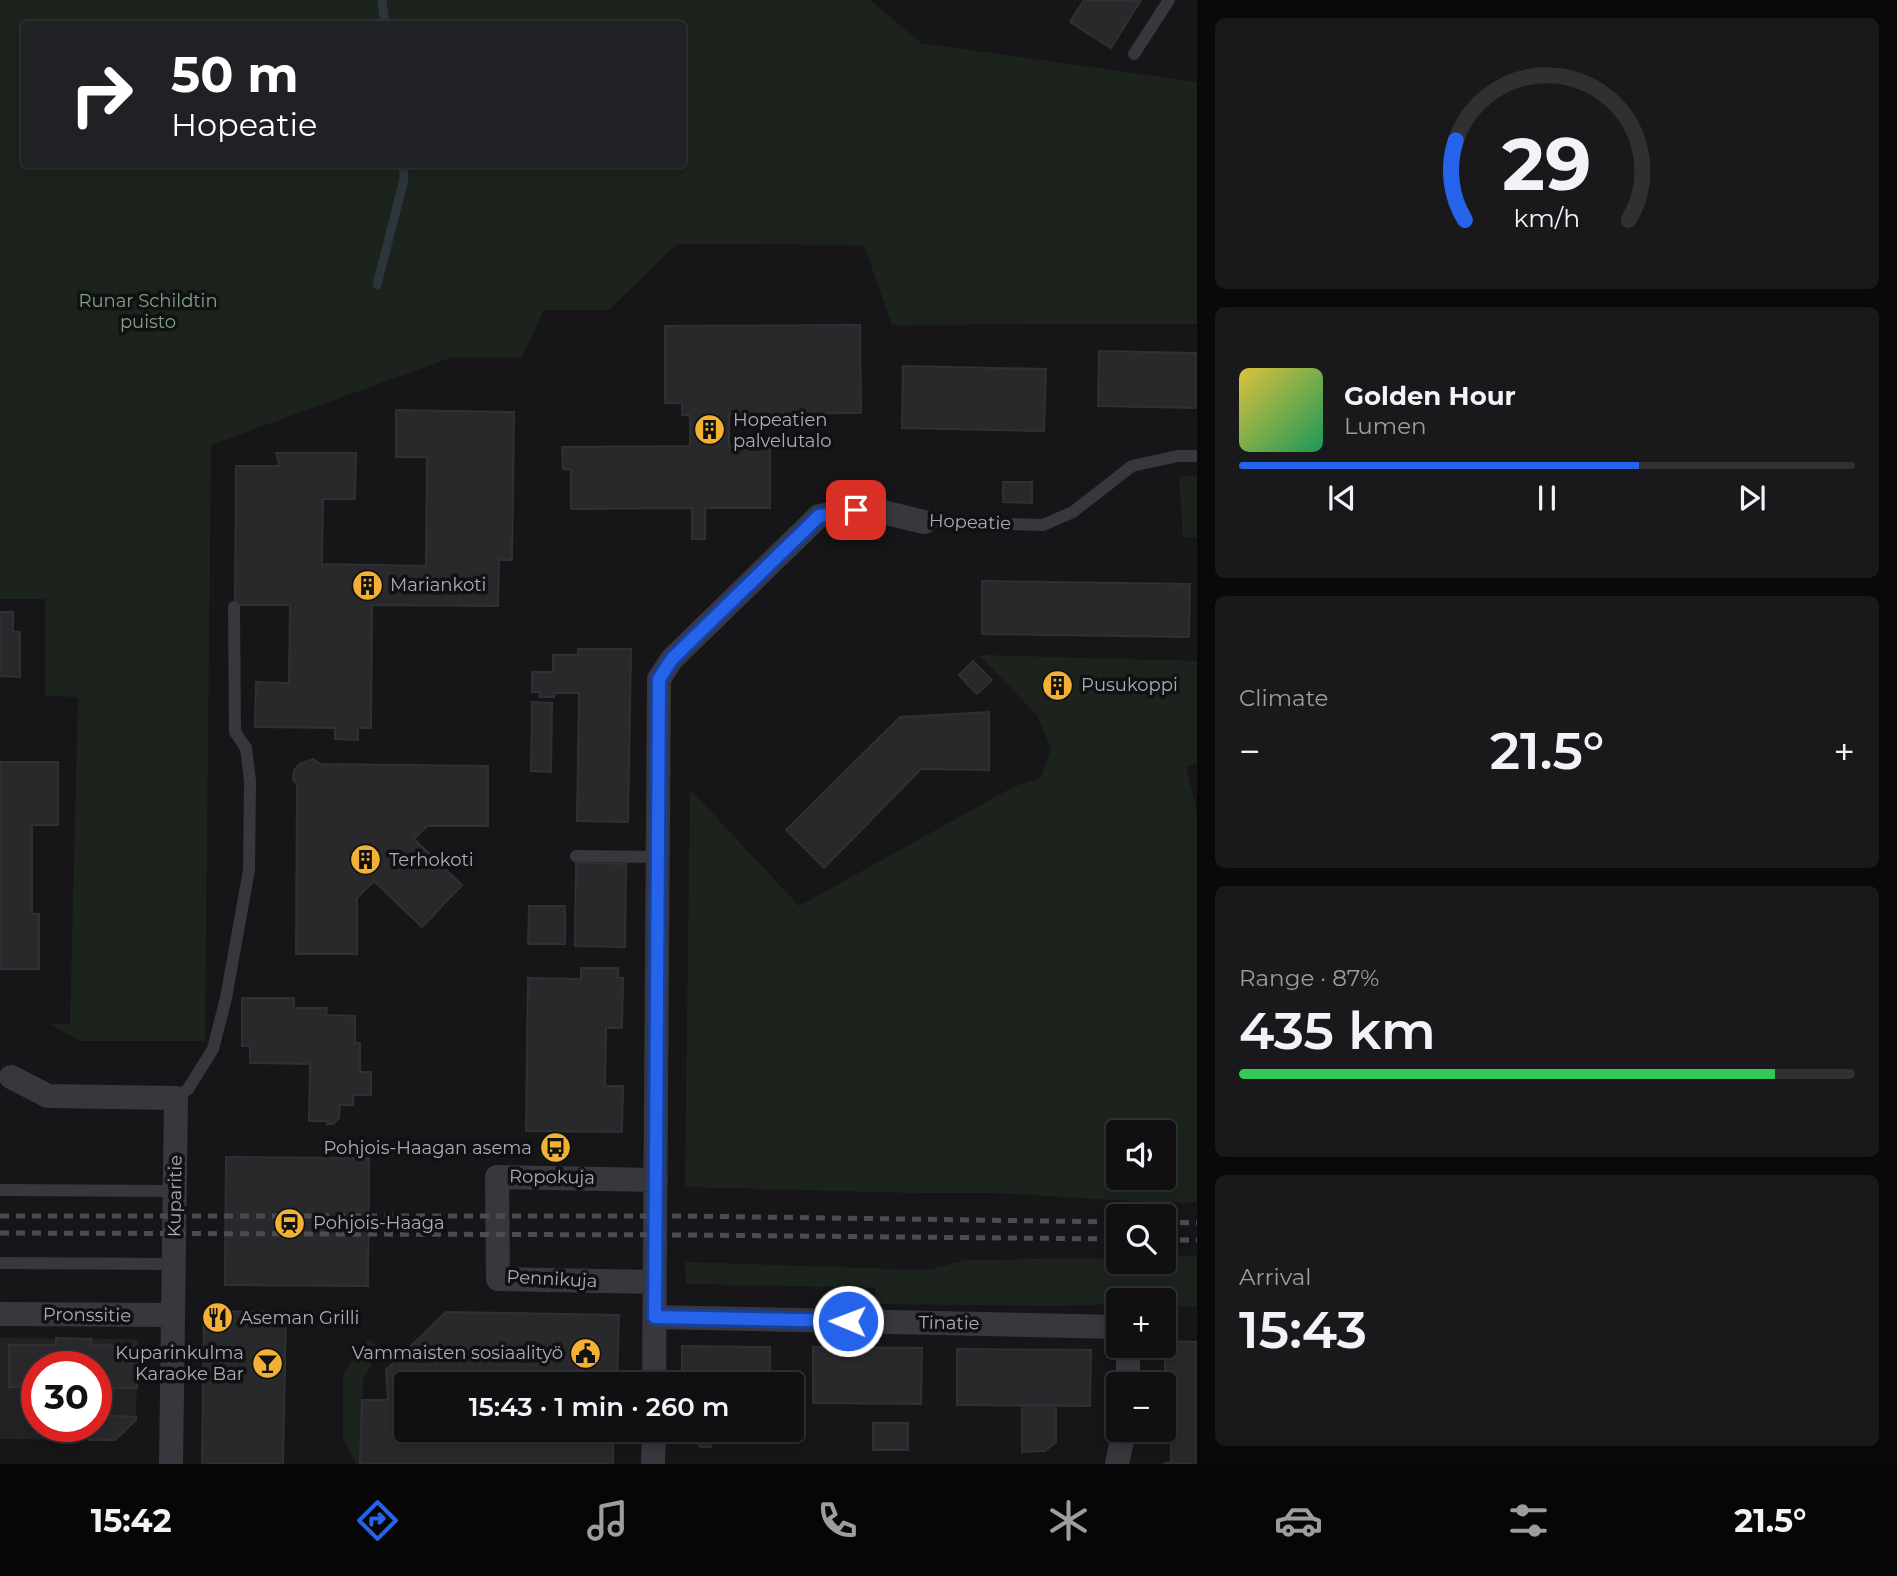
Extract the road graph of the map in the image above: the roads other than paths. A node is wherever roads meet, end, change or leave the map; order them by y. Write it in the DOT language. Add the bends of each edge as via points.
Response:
graph roads {
  1 [pos="1169,0"];
  2 [pos="1134,54"];
  3 [pos="1197,456"];
  4 [pos="924,522"];
  5 [pos="234,607"];
  6 [pos="576,856"];
  7 [pos="658,857"];
  8 [pos="5,1075"];
  9 [pos="176,1098"];
  10 [pos="656,1180"];
  11 [pos="0,1190"];
  12 [pos="176,1191"];
  13 [pos="497,1226"];
  14 [pos="0,1263"];
  15 [pos="174,1264"];
  16 [pos="655,1282"];
  17 [pos="0,1314"];
  18 [pos="173,1315"];
  19 [pos="655,1317"];
  20 [pos="1106,1327"];
  21 [pos="654,1372"];
  22 [pos="654,1442"];
  23 [pos="1122,1442"];
  24 [pos="171,1464"];
  25 [pos="653,1464"];
  26 [pos="1117,1464"];
  1 -- 2 [label="lane"];
  3 -- 4 [label="lane, Hopeatie" via="1132,466 1073,512 1043,525"];
  4 -- 7 [label="street, Hopeatie" via="879,511 819,516 672,659 659,679"];
  5 -- 9 [label="lane" via="235,732 246,748 250,781 249,870 213,1049 188,1089"];
  6 -- 7 [label="lane"];
  7 -- 10 [label="street, Hopeatie"];
  8 -- 9 [label="street" via="48,1096"];
  9 -- 12 [label="street, Kuparitie"];
  10 -- 13 [label="street, Ropokuja" via="497,1177"];
  10 -- 16 [label="street, Hopeatie"];
  11 -- 12 [label="lane"];
  12 -- 15 [label="street, Kuparitie"];
  13 -- 16 [label="street, Pennikuja" via="498,1279"];
  14 -- 15 [label="lane"];
  15 -- 18 [label="street, Kuparitie"];
  16 -- 19 [label="street, Hopeatie"];
  17 -- 18 [label="street, Pronssitie"];
  18 -- 24 [label="street, Kuparitie"];
  19 -- 20 [label="street, Tinatie"];
  19 -- 21 [label="street, Hopeatie"];
  22 -- 25 [label="street"];
  23 -- 26 [label="street"];
}
